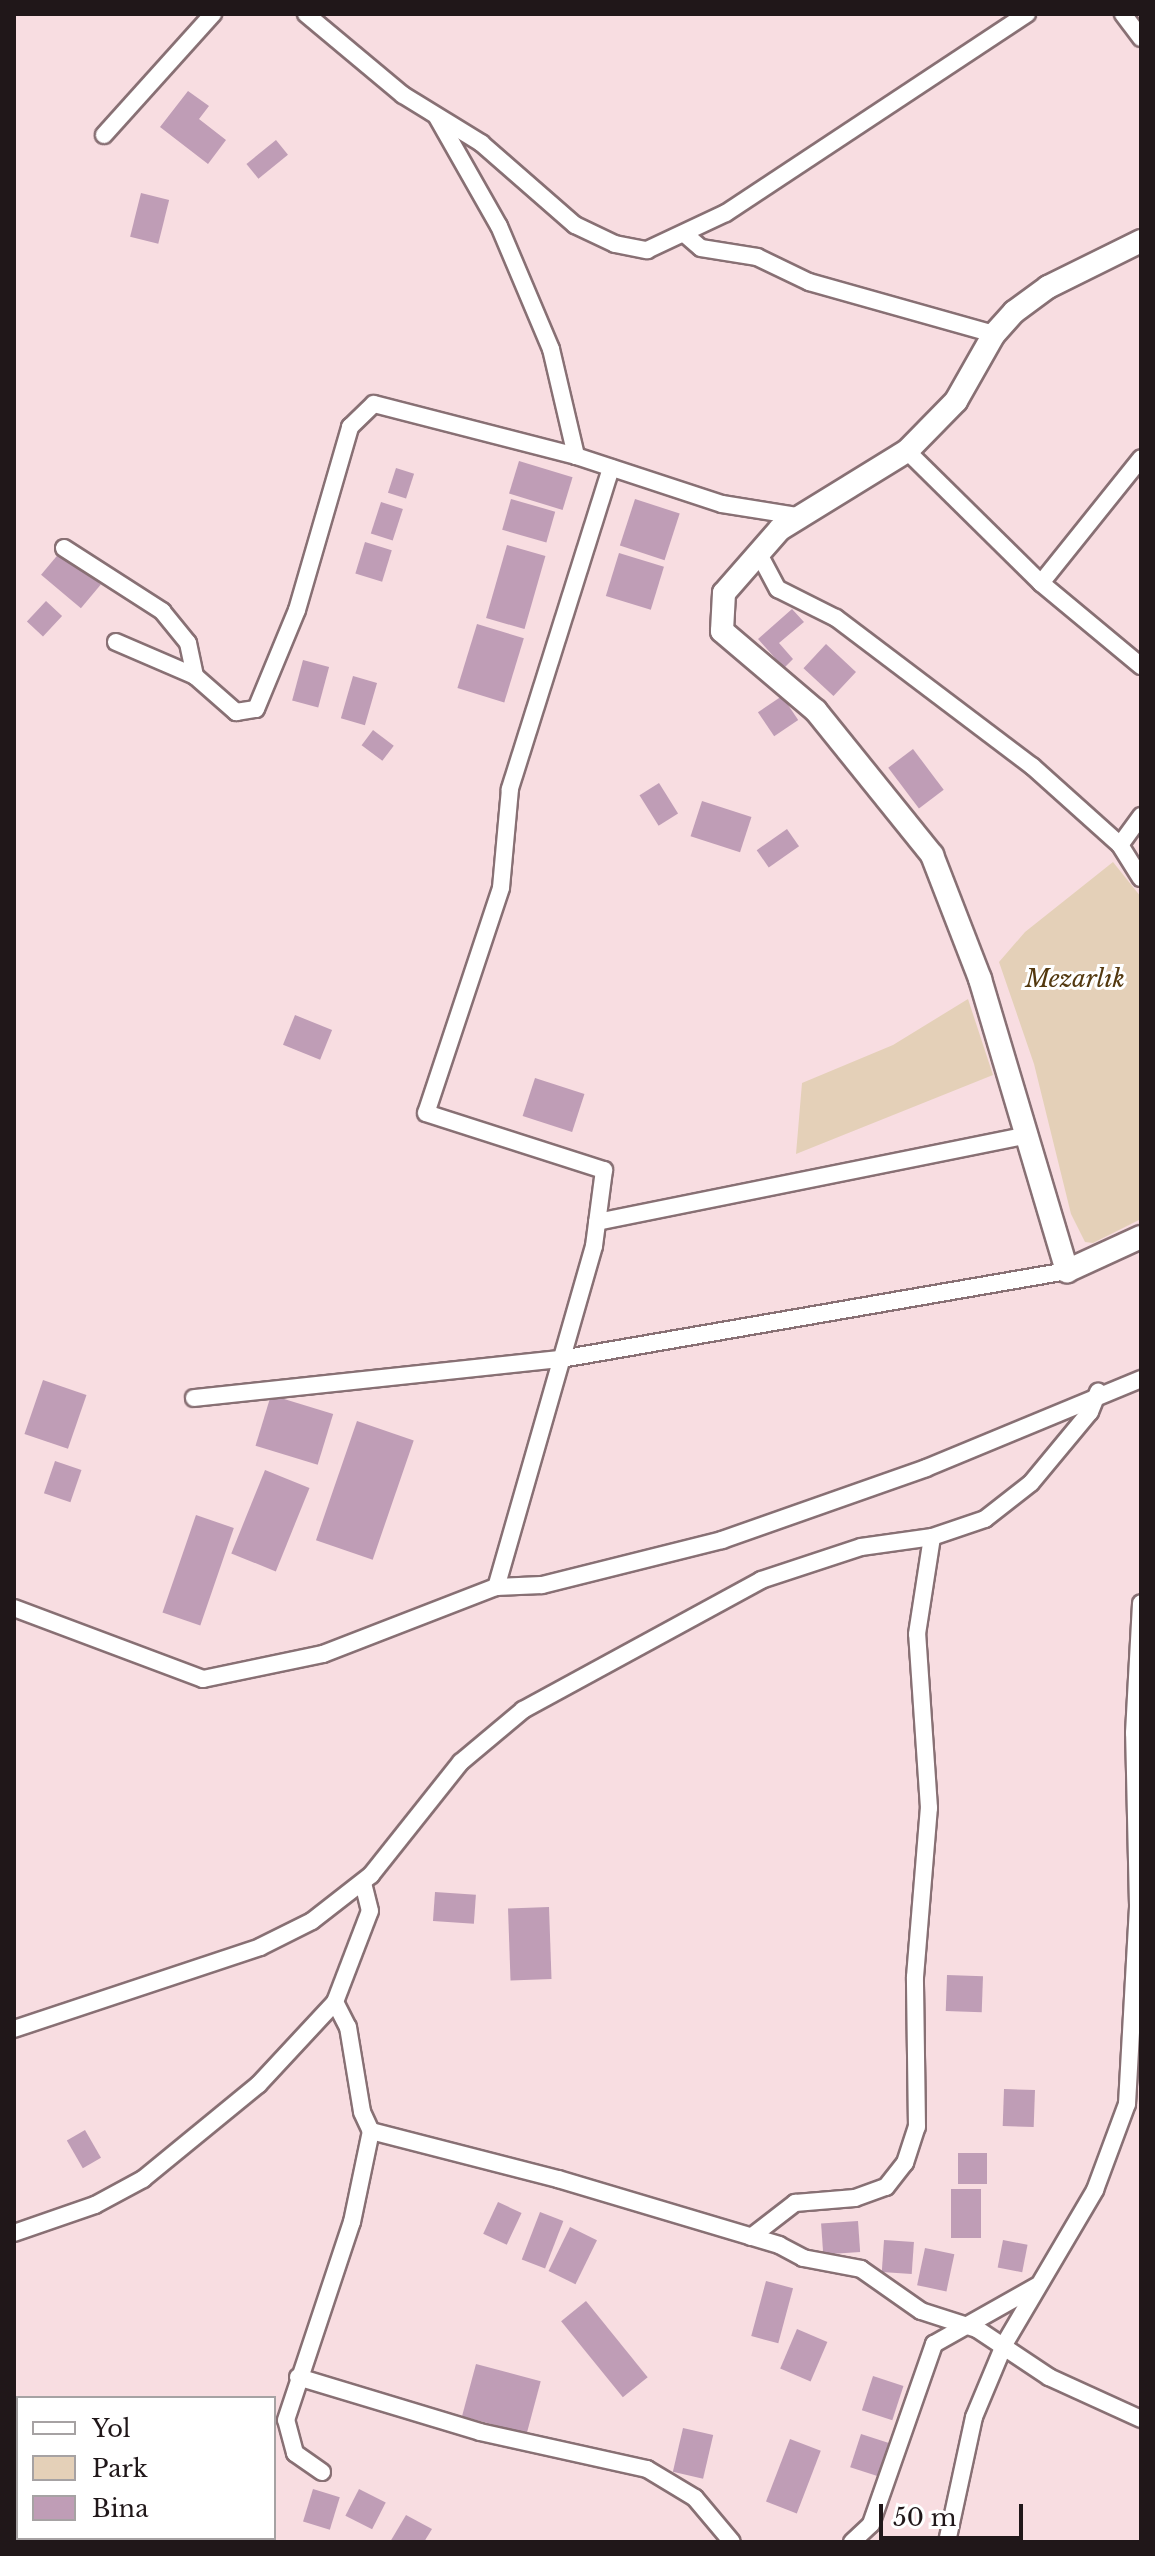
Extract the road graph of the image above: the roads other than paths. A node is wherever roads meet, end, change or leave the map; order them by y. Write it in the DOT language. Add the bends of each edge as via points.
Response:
graph roads {
  1 [pos="213,14"];
  2 [pos="306,14"];
  3 [pos="1027,14"];
  4 [pos="1123,14"];
  5 [pos="1141,38"];
  6 [pos="437,117"];
  7 [pos="104,135"];
  8 [pos="687,236"];
  9 [pos="1141,241"];
  10 [pos="994,334"];
  11 [pos="907,451"];
  12 [pos="576,456"];
  13 [pos="1141,458"];
  14 [pos="611,468"];
  15 [pos="798,516"];
  16 [pos="64,548"];
  17 [pos="759,554"];
  18 [pos="1041,583"];
  19 [pos="116,642"];
  20 [pos="1141,666"];
  21 [pos="195,676"];
  22 [pos="1141,816"];
  23 [pos="1120,845"];
  24 [pos="1141,878"];
  25 [pos="1025,1136"];
  26 [pos="597,1222"];
  27 [pos="1141,1237"];
  28 [pos="1067,1271"];
  29 [pos="561,1359"];
  30 [pos="1141,1379"];
  31 [pos="1098,1392"];
  32 [pos="194,1398"];
  33 [pos="932,1537"];
  34 [pos="496,1587"];
  35 [pos="1141,1603"];
  36 [pos="14,1608"];
  37 [pos="363,1883"];
  38 [pos="335,2002"];
  39 [pos="14,2029"];
  40 [pos="371,2131"];
  41 [pos="14,2233"];
  42 [pos="751,2237"];
  43 [pos="1045,2280"];
  44 [pos="966,2326"];
  45 [pos="1005,2343"];
  46 [pos="298,2377"];
  47 [pos="1141,2419"];
  48 [pos="322,2472"];
  49 [pos="732,2542"];
  50 [pos="852,2542"];
  51 [pos="947,2542"];
  1 -- 7 [label="street"];
  2 -- 6 [label="street"];
  3 -- 8 [label="street"];
  4 -- 5 [label="street"];
  6 -- 8 [label="street" via="481,143 596,237 647,250"];
  6 -- 12 [label="street" via="499,226 551,349"];
  8 -- 10 [label="street" via="701,248 757,257 809,282"];
  9 -- 10 [label="street" via="1048,287"];
  10 -- 11 [label="street" via="956,401"];
  11 -- 15 [label="street"];
  11 -- 18 [label="street"];
  12 -- 14 [label="street"];
  12 -- 21 [label="street" via="386,403 367,406 350,427 305,586 256,709 236,712"];
  13 -- 18 [label="street"];
  14 -- 15 [label="street" via="722,504"];
  14 -- 26 [label="street" via="510,789 501,888 426,1113 604,1170"];
  15 -- 17 [label="street"];
  16 -- 21 [label="street" via="162,611 188,643"];
  17 -- 23 [label="street" via="778,589 836,618 1032,766"];
  17 -- 25 [label="street" via="724,593 722,631 816,711 932,855 980,979"];
  18 -- 20 [label="street"];
  19 -- 21 [label="street"];
  22 -- 23 [label="street"];
  23 -- 24 [label="street"];
  25 -- 26 [label="street"];
  25 -- 28 [label="street"];
  26 -- 29 [label="street"];
  27 -- 28 [label="street"];
  28 -- 29 [label="street"];
  29 -- 32 [label="street"];
  29 -- 34 [label="street"];
  30 -- 31 [label="street"];
  31 -- 33 [label="street" via="1090,1412 1017,1497 968,1527"];
  31 -- 34 [label="street" via="926,1468 722,1540 542,1585"];
  33 -- 37 [label="street" via="861,1547 761,1580 546,1696 461,1762"];
  33 -- 42 [label="street" via="917,1634 929,1808 915,1977 917,2127 905,2163 886,2187 865,2197 795,2203"];
  34 -- 36 [label="street" via="323,1654 203,1679"];
  35 -- 43 [label="street" via="1133,2067 1117,2141"];
  37 -- 38 [label="street" via="370,1911"];
  37 -- 39 [label="street" via="312,1921 260,1947"];
  38 -- 40 [label="street" via="348,2027 362,2112"];
  38 -- 41 [label="street" via="258,2085 166,2164 95,2205"];
  40 -- 42 [label="street"];
  40 -- 46 [label="street" via="352,2222"];
  42 -- 44 [label="street" via="803,2258 861,2269 921,2311"];
  43 -- 44 [label="street"];
  43 -- 45 [label="street"];
  44 -- 45 [label="street"];
  44 -- 50 [label="street" via="943,2336 927,2354 871,2524"];
  45 -- 47 [label="street" via="1049,2377"];
  45 -- 51 [label="street" via="962,2457"];
  46 -- 48 [label="street" via="286,2436 295,2453"];
  46 -- 49 [label="street" via="503,2438 647,2469 695,2498"];
}
